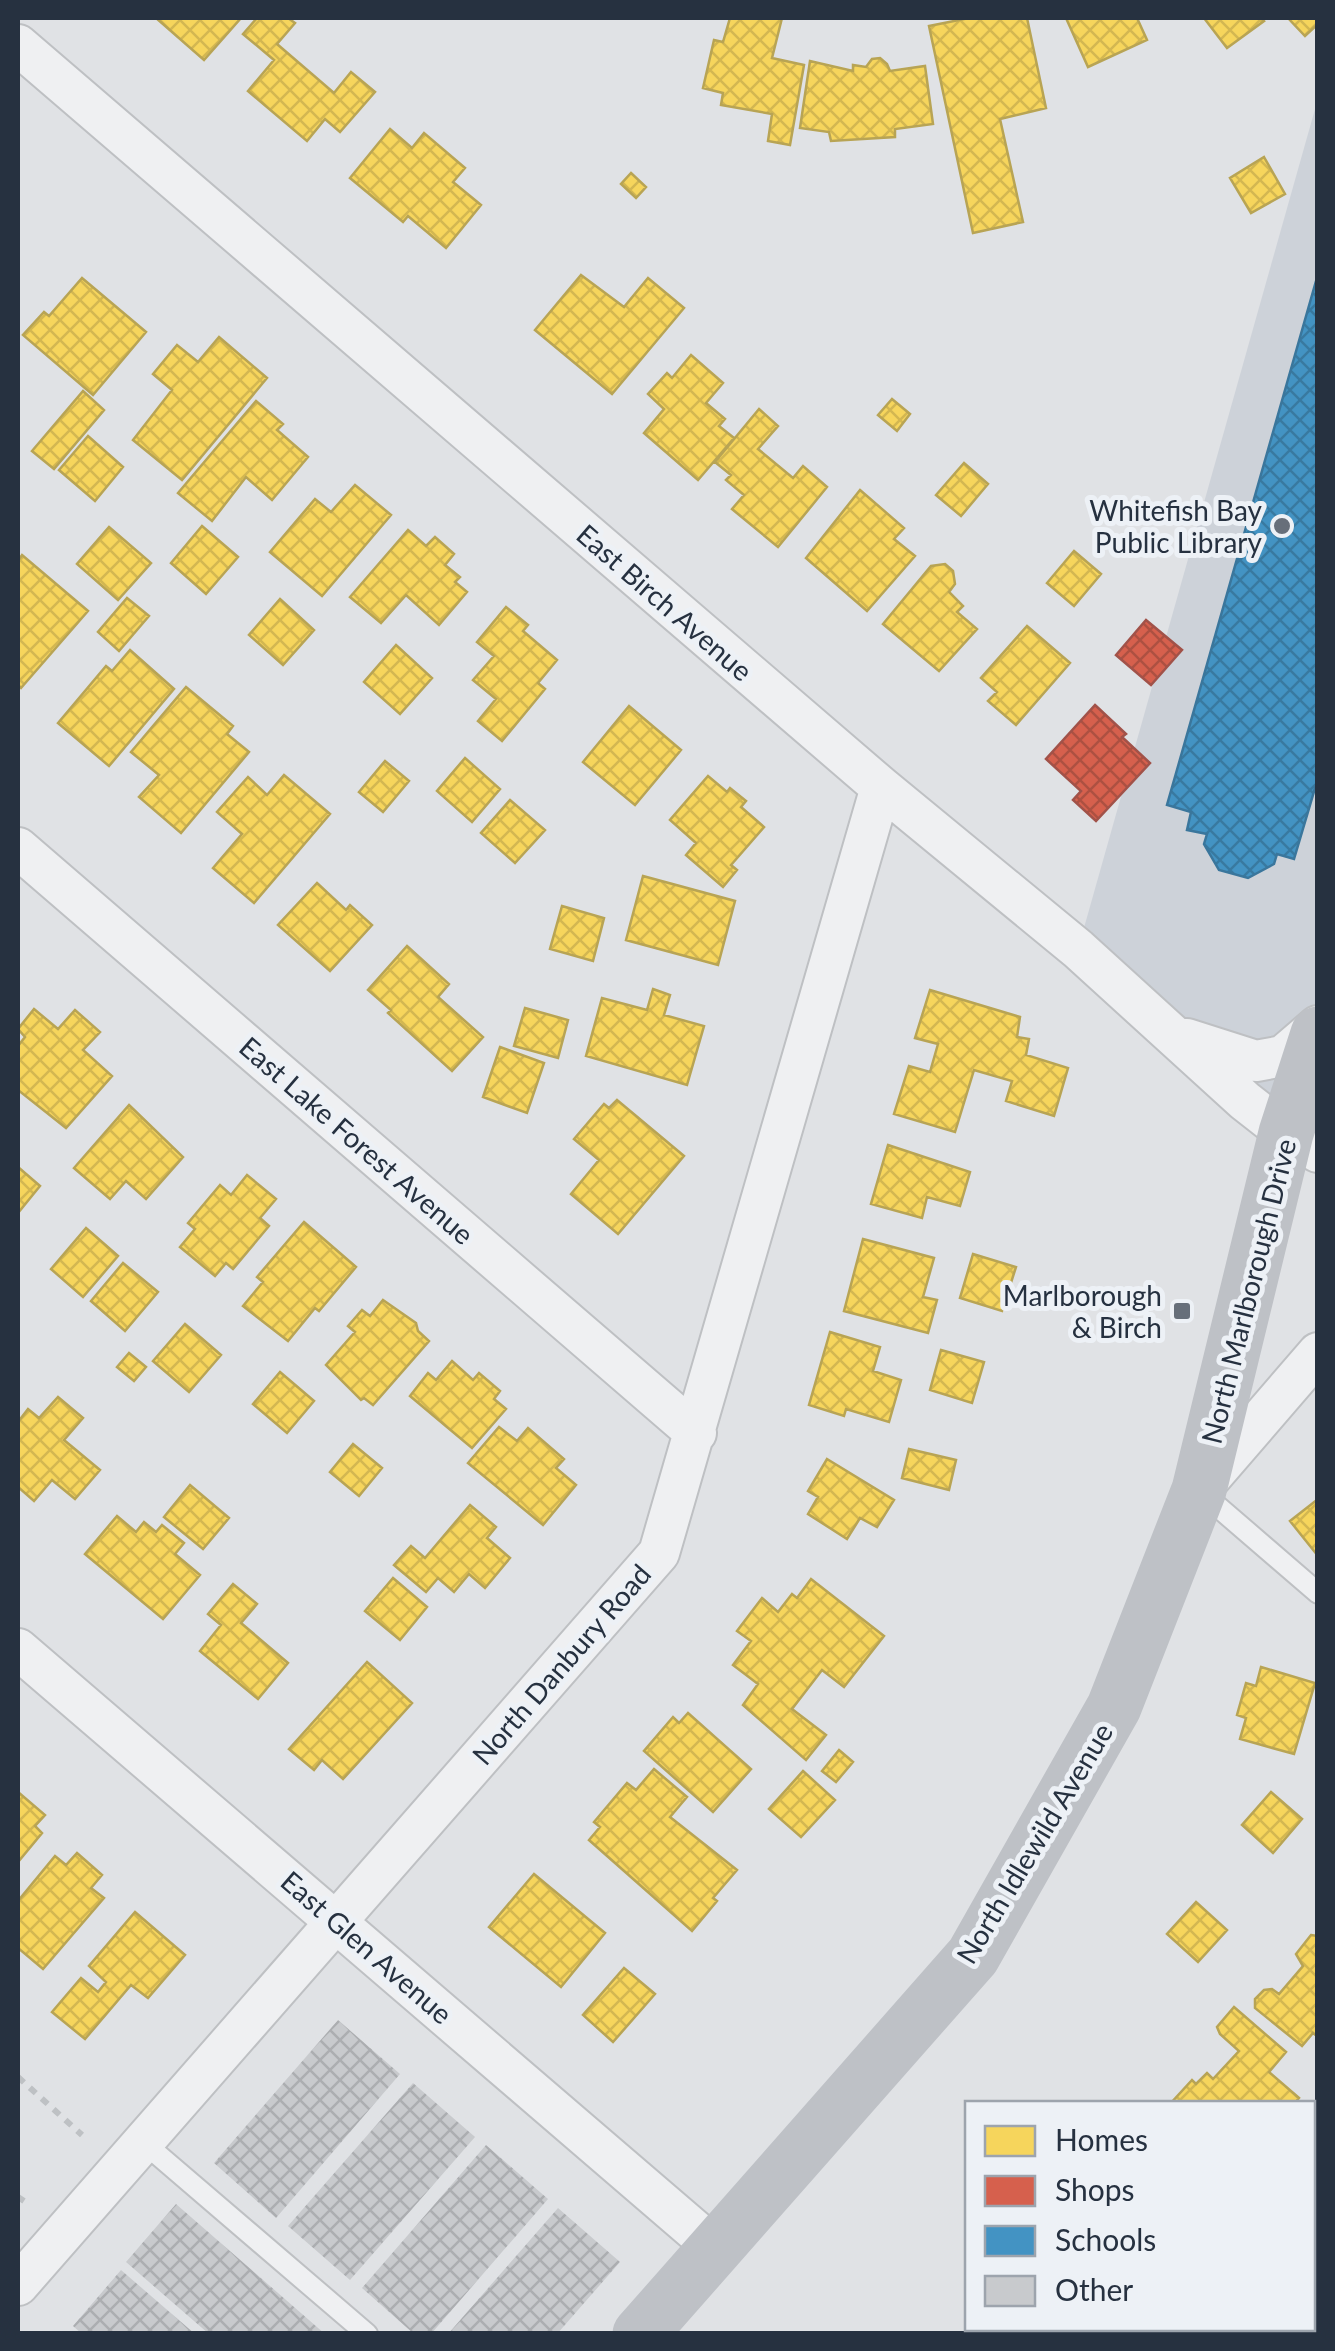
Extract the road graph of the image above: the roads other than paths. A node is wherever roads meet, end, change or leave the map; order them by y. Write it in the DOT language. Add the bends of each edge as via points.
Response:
graph roads {
  1 [pos="18,45"];
  2 [pos="880,787"];
  3 [pos="18,848"];
  4 [pos="1318,1026"];
  5 [pos="1318,1034"];
  6 [pos="1174,1035"];
  7 [pos="1302,1142"];
  8 [pos="1318,1338"];
  9 [pos="1318,1353"];
  10 [pos="1228,1373"];
  11 [pos="696,1433"];
  12 [pos="1199,1490"];
  13 [pos="1318,1593"];
  14 [pos="18,1650"];
  15 [pos="336,1921"];
  16 [pos="143,2142"];
  17 [pos="714,2246"];
  18 [pos="18,2286"];
  19 [pos="354,2330"];
  20 [pos="640,2334"];
  1 -- 2 [label="street, East Birch Avenue"];
  2 -- 6 [label="street, East Birch Avenue"];
  2 -- 11 [label="street, North Danbury Road"];
  3 -- 11 [label="street, East Lake Forest Avenue"];
  4 -- 6 [label="street" via="1283,1056 1256,1060"];
  5 -- 7 [label="street, North Marlborough Drive"];
  6 -- 7 [label="street, East Birch Avenue"];
  7 -- 10 [label="street, North Marlborough Drive"];
  8 -- 10 [label="street" via="1268,1367"];
  9 -- 12 [label="street, North Idlewild Avenue"];
  10 -- 12 [label="street, North Marlborough Drive"];
  11 -- 15 [label="street, North Danbury Road" via="659,1553"];
  12 -- 13 [label="lane"];
  12 -- 17 [label="street, North Idlewild Avenue" via="1114,1707 972,1956"];
  14 -- 15 [label="street, East Glen Avenue"];
  15 -- 16 [label="street, North Danbury Road"];
  15 -- 17 [label="street, East Glen Avenue"];
  16 -- 18 [label="street, North Danbury Road"];
  16 -- 19 [label="lane"];
  17 -- 20 [label="street, North Idlewild Avenue"];
}
